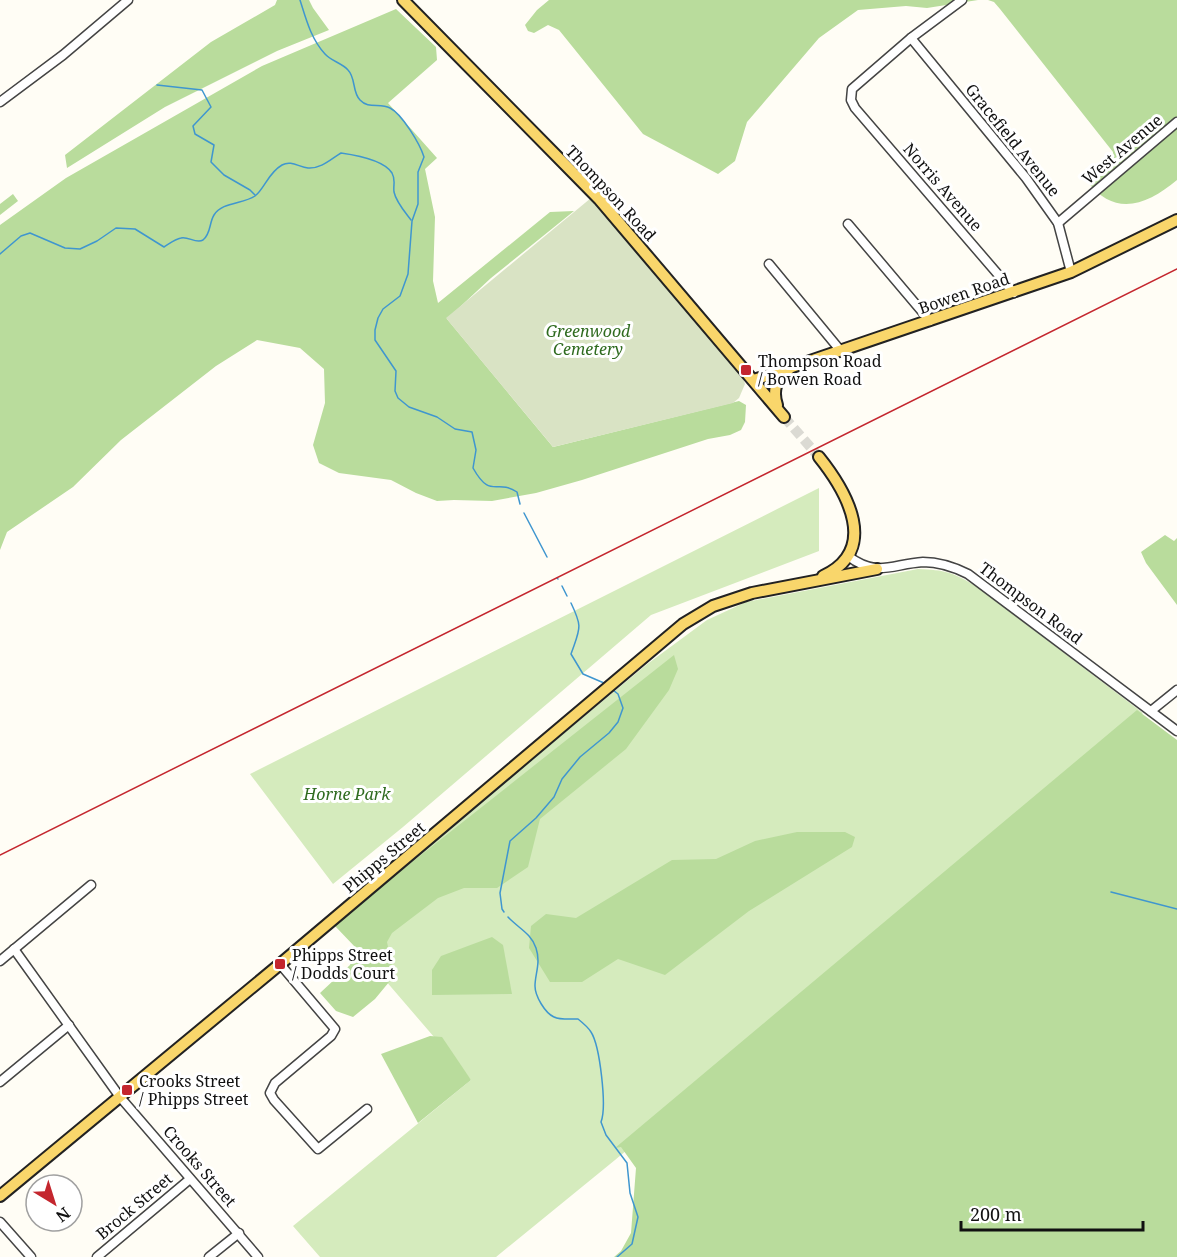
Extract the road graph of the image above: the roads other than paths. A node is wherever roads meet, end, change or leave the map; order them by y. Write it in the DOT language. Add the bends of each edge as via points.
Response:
graph roads {
  1 [pos="128,0"];
  2 [pos="403,0"];
  3 [pos="962,0"];
  4 [pos="911,38"];
  5 [pos="0,102"];
  6 [pos="1177,122"];
  7 [pos="1177,220"];
  8 [pos="1058,223"];
  9 [pos="848,224"];
  10 [pos="769,264"];
  11 [pos="1071,272"];
  12 [pos="1014,292"];
  13 [pos="930,321"];
  14 [pos="840,350"];
  15 [pos="800,364"];
  16 [pos="754,380"];
  17 [pos="819,457"];
  18 [pos="848,556"];
  19 [pos="877,569"];
  20 [pos="808,582"];
  21 [pos="1177,690"];
  22 [pos="1151,711"];
  23 [pos="1177,731"];
  24 [pos="91,885"];
  25 [pos="14,949"];
  26 [pos="0,961"];
  27 [pos="280,964"];
  28 [pos="69,1025"];
  29 [pos="0,1082"];
  30 [pos="120,1097"];
  31 [pos="367,1109"];
  32 [pos="190,1179"];
  33 [pos="0,1196"];
  34 [pos="0,1222"];
  35 [pos="239,1233"];
  36 [pos="31,1257"];
  37 [pos="97,1257"];
  38 [pos="209,1257"];
  39 [pos="258,1257"];
  1 -- 5 [label="street"];
  2 -- 16 [label="main road, Thompson Road" via="599,199"];
  3 -- 4 [label="street"];
  4 -- 8 [label="street, Gracefield Avenue"];
  4 -- 12 [label="street, Norris Avenue" via="852,89 851,100"];
  6 -- 8 [label="street, West Avenue"];
  7 -- 11 [label="main road, Bowen Road"];
  8 -- 11 [label="street, Gracefield Avenue"];
  9 -- 13 [label="street"];
  10 -- 14 [label="street"];
  11 -- 12 [label="main road, Bowen Road"];
  12 -- 13 [label="main road, Bowen Road"];
  13 -- 14 [label="main road, Bowen Road"];
  14 -- 15 [label="main road, Bowen Road"];
  15 -- 16 [label="main road, Bowen Road"];
  15 -- 16 [label="main road, Thompson Road" via="781,375 775,385 775,402 783,415"];
  17 -- 18 [label="main road" via="836,479 851,511 854,536"];
  18 -- 19 [label="street" via="865,567"];
  18 -- 20 [label="main road" via="828,574"];
  19 -- 20 [label="main road, Phipps Street"];
  19 -- 22 [label="street, Thompson Road" via="925,562 968,574"];
  20 -- 27 [label="main road, Phipps Street" via="729,600 683,624"];
  21 -- 22 [label="street"];
  22 -- 23 [label="street, Thompson Road"];
  24 -- 25 [label="street"];
  25 -- 26 [label="street"];
  25 -- 28 [label="street, Crooks Street"];
  27 -- 30 [label="main road, Phipps Street"];
  27 -- 31 [label="street" via="335,1029 275,1083 270,1093 318,1149"];
  28 -- 29 [label="street"];
  28 -- 30 [label="street, Crooks Street"];
  30 -- 32 [label="street, Crooks Street"];
  30 -- 33 [label="main road, Phipps Street"];
  32 -- 35 [label="street, Crooks Street"];
  32 -- 37 [label="street, Brock Street"];
  34 -- 36 [label="street"];
  35 -- 38 [label="street"];
  35 -- 39 [label="street, Crooks Street"];
}
